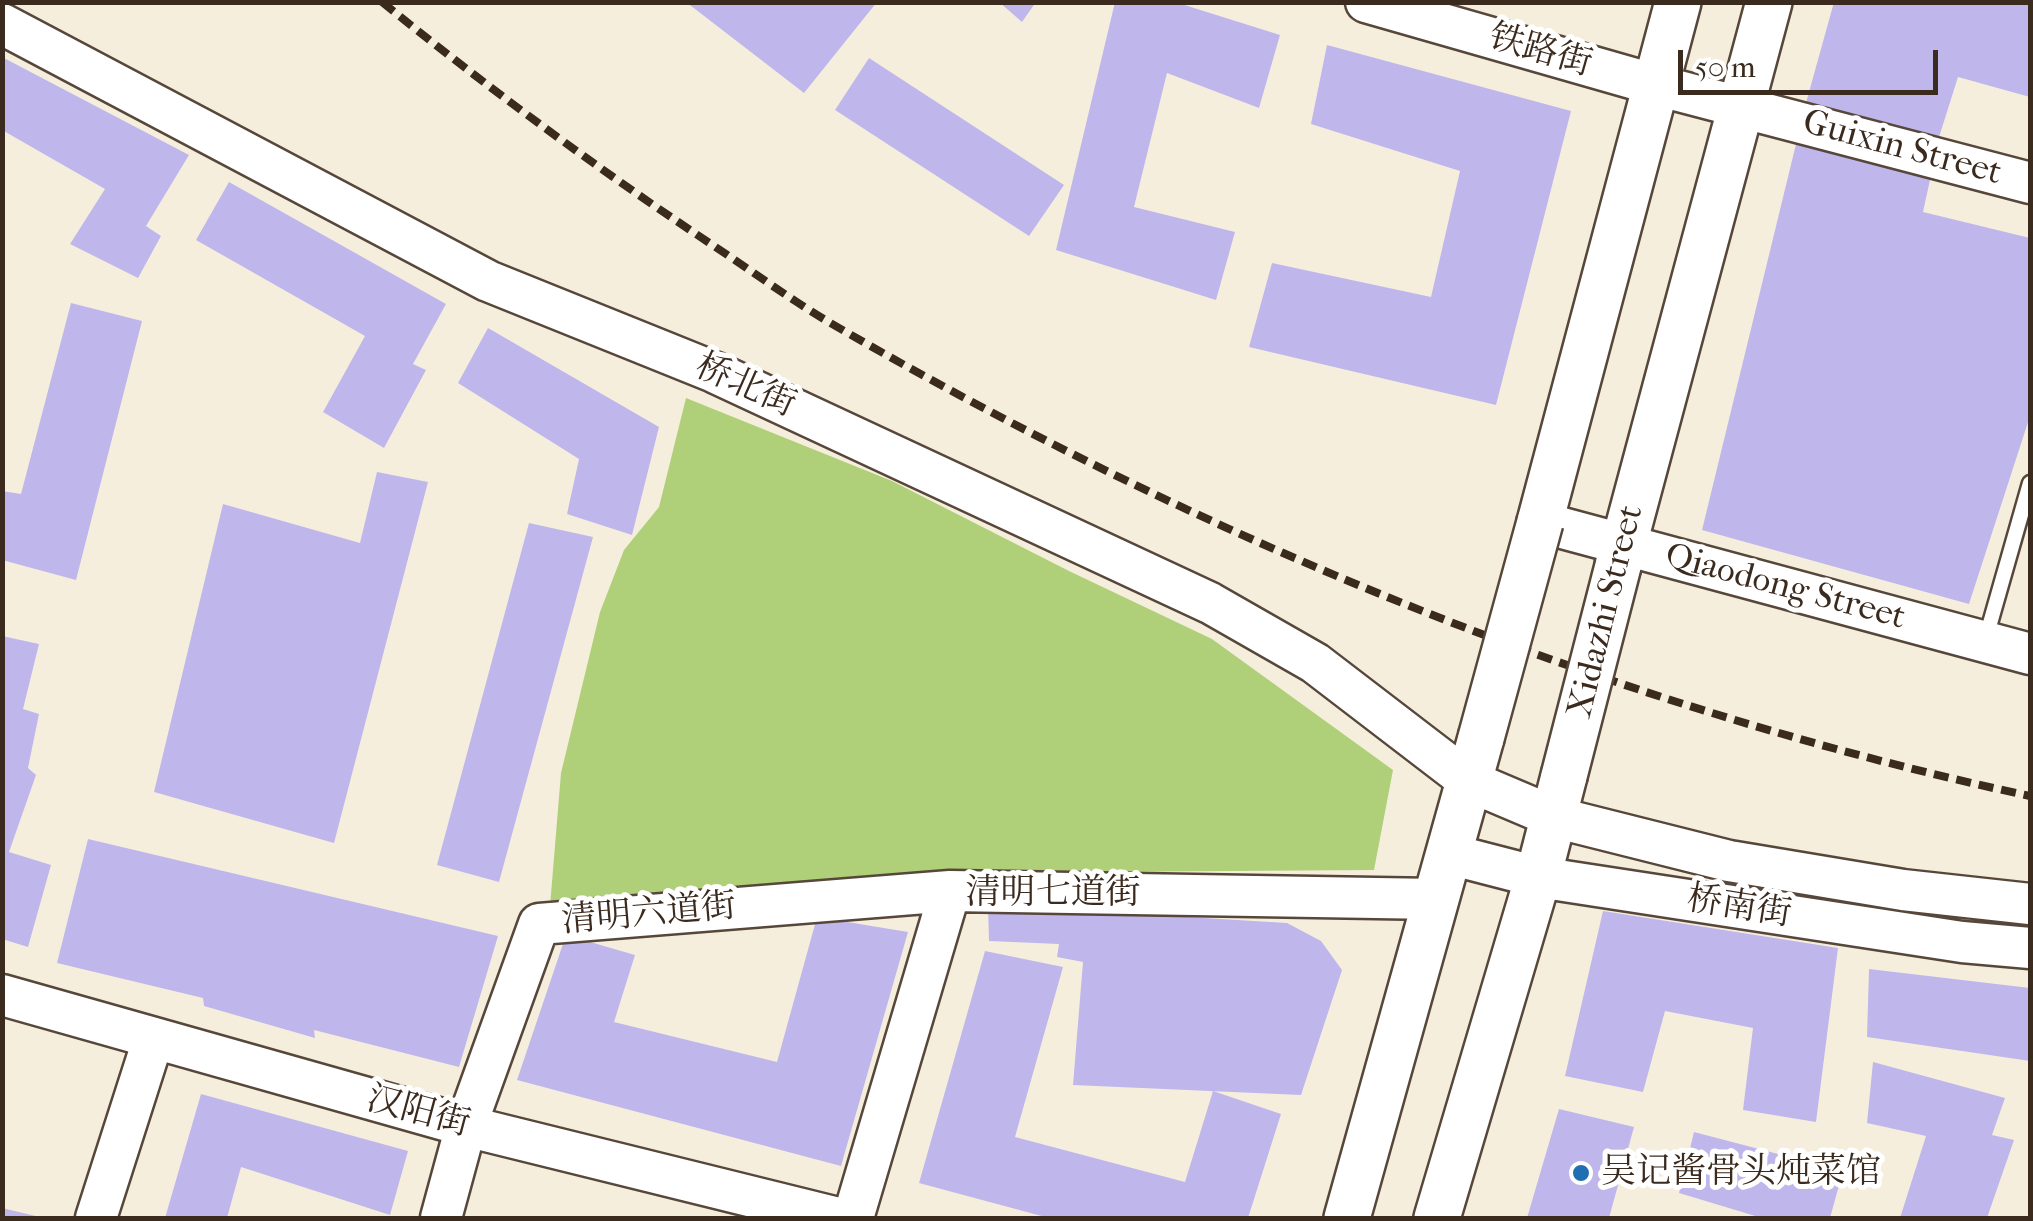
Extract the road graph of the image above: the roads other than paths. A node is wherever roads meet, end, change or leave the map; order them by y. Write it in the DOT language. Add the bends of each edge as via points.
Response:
graph roads {
  1 [pos="1366,2"];
  2 [pos="1678,2"];
  3 [pos="1768,2"];
  4 [pos="2,24"];
  5 [pos="1656,86"];
  6 [pos="1742,107"];
  7 [pos="2030,183"];
  8 [pos="2030,483"];
  9 [pos="1540,522"];
  10 [pos="1620,555"];
  11 [pos="1984,642"];
  12 [pos="2030,654"];
  13 [pos="1469,781"];
  14 [pos="1559,797"];
  15 [pos="1449,854"];
  16 [pos="1538,877"];
  17 [pos="950,891"];
  18 [pos="1437,899"];
  19 [pos="2030,904"];
  20 [pos="2030,948"];
  21 [pos="2,995"];
  22 [pos="153,1040"];
  23 [pos="466,1126"];
  24 [pos="96,1218"];
  25 [pos="441,1218"];
  26 [pos="838,1218"];
  27 [pos="853,1218"];
  28 [pos="1347,1218"];
  29 [pos="1438,1218"];
  1 -- 5 [label="street, 铁路街"];
  2 -- 5 [label="main road"];
  3 -- 6 [label="main road, Xidazhi Street"];
  4 -- 13 [label="street, 桥北街" via="488,280 714,372 1210,602 1315,664"];
  5 -- 6 [label="street, Guixin Street"];
  5 -- 9 [label="main road"];
  6 -- 7 [label="street, Guixin Street"];
  6 -- 10 [label="main road, Xidazhi Street"];
  8 -- 11 [label="lane"];
  9 -- 10 [label="street, Qiaodong Street"];
  9 -- 13 [label="main road, bridge"];
  10 -- 11 [label="street, Qiaodong Street"];
  10 -- 14 [label="main road, Xidazhi Street, bridge"];
  11 -- 12 [label="street, Qiaodong Street"];
  13 -- 14 [label="street, 桥南街"];
  13 -- 15 [label="main road"];
  14 -- 16 [label="main road, Xidazhi Street"];
  14 -- 19 [label="street, 桥南街" via="1729,861"];
  15 -- 16 [label="street, 桥南街"];
  15 -- 18 [label="main road"];
  16 -- 20 [label="street, 桥南街"];
  16 -- 29 [label="main road, Xidazhi Street"];
  17 -- 18 [label="street, 清明七道街"];
  17 -- 23 [label="street, 清明六道街" via="539,924"];
  17 -- 27 [label="street, 清明七道街"];
  18 -- 28 [label="main road"];
  21 -- 22 [label="street, 汉阳街"];
  22 -- 23 [label="street, 汉阳街"];
  22 -- 24 [label="street"];
  23 -- 25 [label="street, 清明六道街"];
  23 -- 26 [label="street, 汉阳街"];
}
